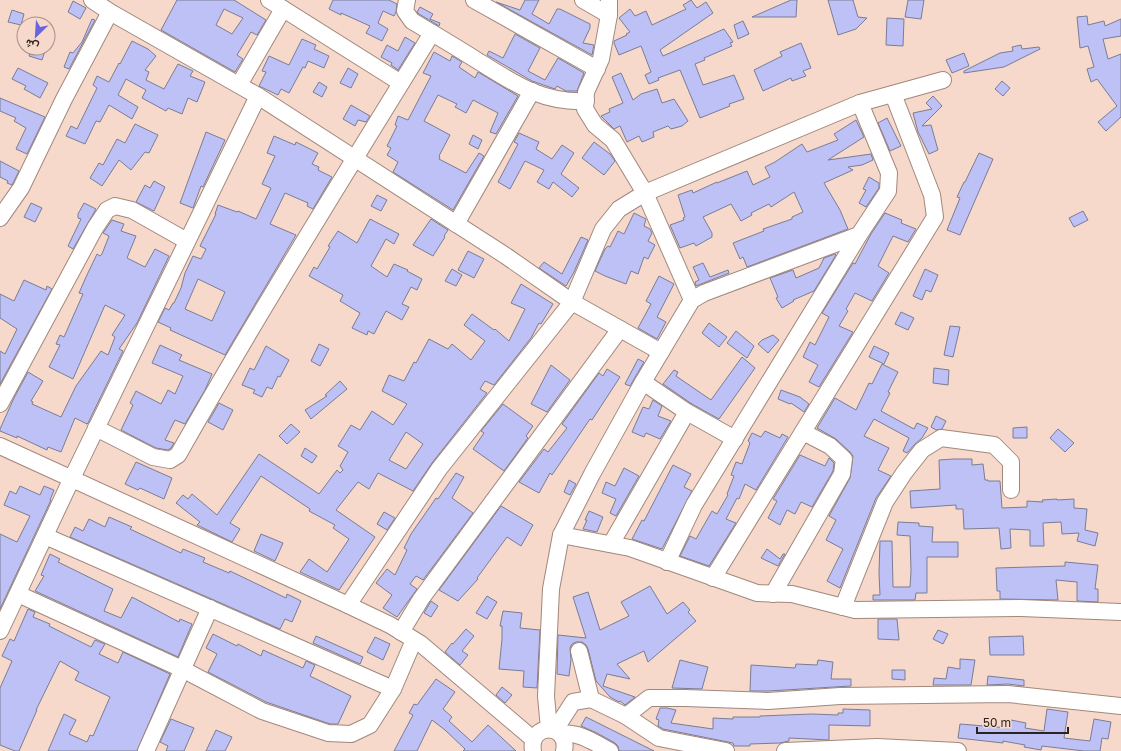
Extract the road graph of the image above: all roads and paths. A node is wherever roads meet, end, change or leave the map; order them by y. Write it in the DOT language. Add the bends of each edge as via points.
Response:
graph roads {
  1 [pos="92,0"];
  2 [pos="269,0"];
  3 [pos="407,0"];
  4 [pos="474,0"];
  5 [pos="583,0"];
  6 [pos="609,7"];
  7 [pos="283,9"];
  8 [pos="110,12"];
  9 [pos="432,33"];
  10 [pos="597,69"];
  11 [pos="943,80"];
  12 [pos="401,83"];
  13 [pos="239,85"];
  14 [pos="532,91"];
  15 [pos="892,94"];
  16 [pos="258,96"];
  17 [pos="586,101"];
  18 [pos="860,103"];
  19 [pos="355,159"];
  20 [pos="645,193"];
  21 [pos="0,218"];
  22 [pos="456,224"];
  23 [pos="859,235"];
  24 [pos="187,241"];
  25 [pos="692,300"];
  26 [pos="572,302"];
  27 [pos="620,329"];
  28 [pos="661,352"];
  29 [pos="643,382"];
  30 [pos="0,404"];
  31 [pos="687,412"];
  32 [pos="96,428"];
  33 [pos="803,432"];
  34 [pos="735,438"];
  35 [pos="0,446"];
  36 [pos="72,478"];
  37 [pos="1011,490"];
  38 [pos="561,535"];
  39 [pos="44,536"];
  40 [pos="611,544"];
  41 [pos="667,562"];
  42 [pos="713,578"];
  43 [pos="18,594"];
  44 [pos="773,594"];
  45 [pos="348,604"];
  46 [pos="844,607"];
  47 [pos="210,608"];
  48 [pos="1121,612"];
  49 [pos="0,631"];
  50 [pos="408,636"];
  51 [pos="579,651"];
  52 [pos="182,669"];
  53 [pos="393,689"];
  54 [pos="591,699"];
  55 [pos="1121,706"];
  56 [pos="626,716"];
  57 [pos="555,731"];
  58 [pos="533,745"];
  59 [pos="146,751"];
  60 [pos="564,751"];
  61 [pos="610,751"];
  62 [pos="726,751"];
  63 [pos="785,751"];
  64 [pos="958,751"];
  1 -- 8 [label="street"];
  2 -- 7 [label="street"];
  3 -- 9 [label="street" via="406,11 412,21"];
  4 -- 10 [label="street"];
  5 -- 6 [label="street"];
  6 -- 10 [label="street" via="601,59"];
  7 -- 12 [label="street"];
  7 -- 13 [label="street"];
  8 -- 13 [label="street"];
  8 -- 21 [label="street" via="21,188"];
  9 -- 12 [label="street"];
  9 -- 14 [label="street" via="522,88"];
  10 -- 17 [label="street" via="586,92"];
  11 -- 15 [label="street"];
  12 -- 19 [label="street"];
  13 -- 16 [label="street"];
  14 -- 17 [label="street" via="564,101"];
  14 -- 22 [label="street"];
  15 -- 18 [label="street"];
  15 -- 33 [label="street" via="932,195 935,217"];
  16 -- 19 [label="street"];
  16 -- 24 [label="street"];
  17 -- 20 [label="street" via="585,109 595,125 613,140"];
  18 -- 20 [label="street"];
  18 -- 23 [label="street" via="889,173 888,192"];
  19 -- 22 [label="street"];
  19 -- 32 [label="street" via="178,454 170,460 153,457"];
  20 -- 25 [label="street"];
  20 -- 26 [label="street" via="619,209 603,229"];
  22 -- 26 [label="street"];
  23 -- 25 [label="street" via="704,293"];
  23 -- 34 [label="street"];
  24 -- 30 [label="street" via="132,210 115,206 107,210"];
  24 -- 32 [label="street"];
  25 -- 28 [label="street"];
  26 -- 27 [label="street"];
  26 -- 45 [label="street" via="439,469"];
  27 -- 28 [label="street"];
  27 -- 50 [label="street" via="421,599"];
  28 -- 29 [label="street"];
  29 -- 31 [label="street"];
  29 -- 38 [label="street"];
  31 -- 34 [label="street"];
  31 -- 40 [label="street"];
  32 -- 36 [label="street"];
  33 -- 42 [label="street"];
  33 -- 44 [label="street" via="830,446 844,459 842,474"];
  34 -- 41 [label="street" via="694,505"];
  35 -- 36 [label="street"];
  36 -- 39 [label="street"];
  36 -- 45 [label="street"];
  37 -- 46 [label="street" via="1011,462 994,445 940,438 922,450 885,502"];
  38 -- 40 [label="street"];
  38 -- 57 [label="street" via="551,589 546,696"];
  39 -- 43 [label="street"];
  39 -- 47 [label="street"];
  40 -- 41 [label="street" via="630,548"];
  41 -- 42 [label="street"];
  42 -- 44 [label="street" via="757,593"];
  43 -- 49 [label="street"];
  43 -- 52 [label="street"];
  44 -- 46 [label="street" via="792,594"];
  45 -- 50 [label="street"];
  46 -- 48 [label="street" via="855,610 1021,608"];
  47 -- 52 [label="street"];
  47 -- 53 [label="street"];
  50 -- 53 [label="street"];
  50 -- 58 [label="street" via="421,644"];
  51 -- 54 [label="street"];
  52 -- 53 [label="street" via="262,711 328,733 351,734 370,726"];
  52 -- 59 [label="street"];
  54 -- 56 [label="street"];
  54 -- 57 [label="street" via="573,702"];
  55 -- 56 [label="street" via="1008,694 840,696 768,701 649,698"];
  56 -- 62 [label="street" via="659,738"];
  57 -- 58 [label="street" via="543,730 537,734"];
  57 -- 60 [label="street" via="564,740"];
  57 -- 61 [label="street" via="587,738"];
  63 -- 64 [label="street" via="877,747"];
}
